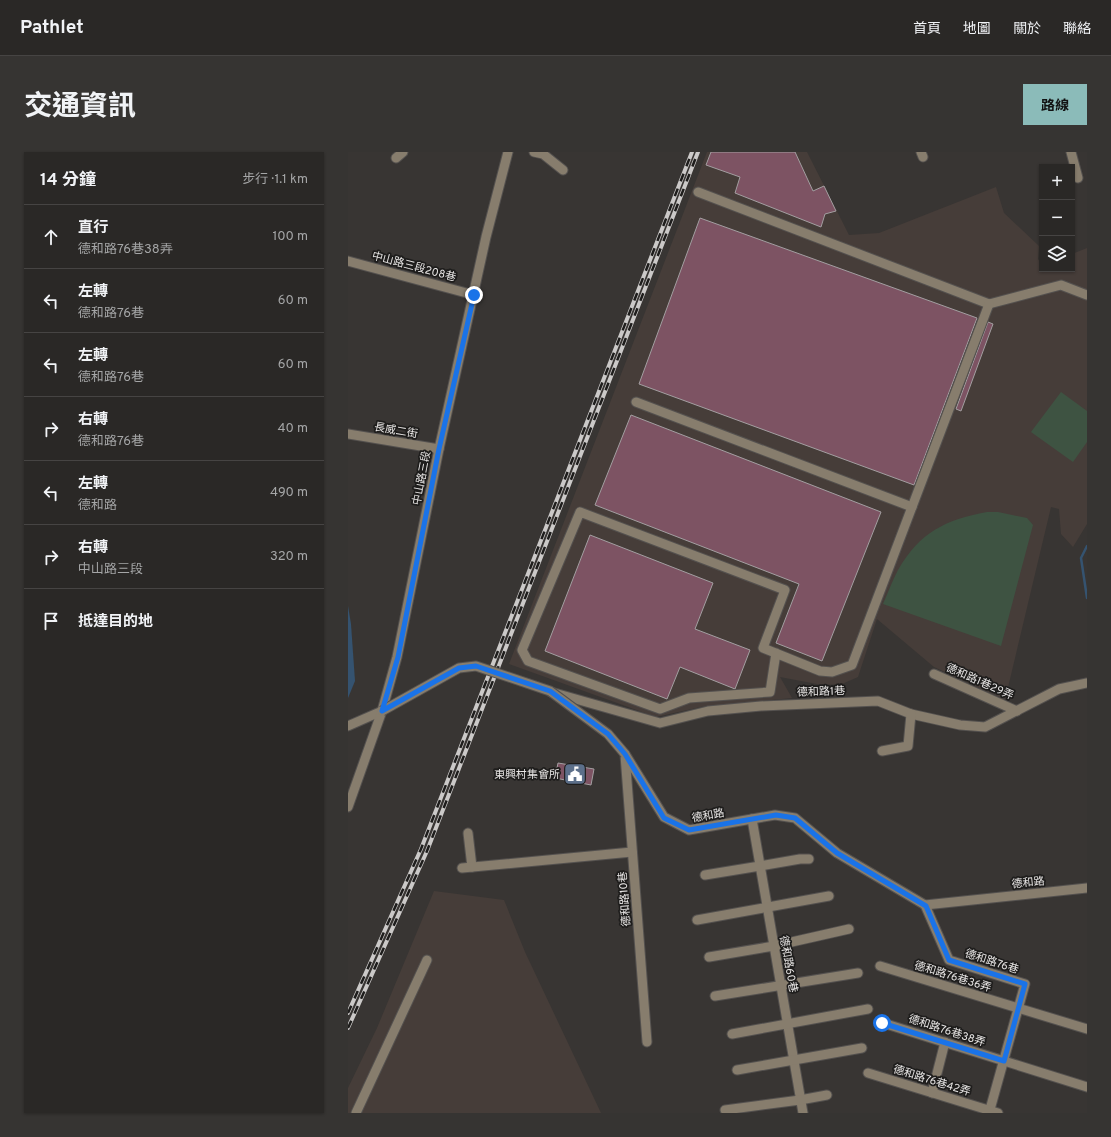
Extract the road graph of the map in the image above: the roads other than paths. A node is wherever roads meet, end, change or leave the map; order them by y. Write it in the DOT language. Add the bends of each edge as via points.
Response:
graph roads {
  1 [pos="508,152"];
  2 [pos="534,152"];
  3 [pos="1071,152"];
  4 [pos="562,170"];
  5 [pos="1078,178"];
  6 [pos="698,192"];
  7 [pos="348,261"];
  8 [pos="474,295"];
  9 [pos="1087,295"];
  10 [pos="989,304"];
  11 [pos="636,402"];
  12 [pos="348,434"];
  13 [pos="439,449"];
  14 [pos="912,507"];
  15 [pos="776,653"];
  16 [pos="934,674"];
  17 [pos="1087,683"];
  18 [pos="550,691"];
  19 [pos="382,711"];
  20 [pos="1017,711"];
  21 [pos="911,714"];
  22 [pos="348,726"];
  23 [pos="882,751"];
  24 [pos="625,754"];
  25 [pos="348,807"];
  26 [pos="752,819"];
  27 [pos="468,833"];
  28 [pos="632,852"];
  29 [pos="809,859"];
  30 [pos="760,866"];
  31 [pos="472,867"];
  32 [pos="462,868"];
  33 [pos="705,875"];
  34 [pos="1087,888"];
  35 [pos="829,896"];
  36 [pos="767,906"];
  37 [pos="926,906"];
  38 [pos="697,920"];
  39 [pos="849,929"];
  40 [pos="774,946"];
  41 [pos="709,957"];
  42 [pos="427,960"];
  43 [pos="880,966"];
  44 [pos="858,974"];
  45 [pos="781,985"];
  46 [pos="715,996"];
  47 [pos="868,1009"];
  48 [pos="1018,1009"];
  49 [pos="882,1023"];
  50 [pos="787,1024"];
  51 [pos="1087,1029"];
  52 [pos="732,1034"];
  53 [pos="647,1042"];
  54 [pos="945,1042"];
  55 [pos="862,1048"];
  56 [pos="794,1060"];
  57 [pos="1004,1061"];
  58 [pos="737,1070"];
  59 [pos="868,1073"];
  60 [pos="1087,1087"];
  61 [pos="932,1093"];
  62 [pos="827,1095"];
  63 [pos="800,1100"];
  64 [pos="725,1110"];
  65 [pos="992,1112"];
  66 [pos="356,1113"];
  67 [pos="803,1113"];
  1 -- 8 [label="street, 中山路三段"];
  2 -- 4 [label="street" via="543,154"];
  3 -- 5 [label="street"];
  6 -- 10 [label="street"];
  7 -- 8 [label="street, 中山路三段208巷"];
  8 -- 13 [label="street, 中山路三段"];
  9 -- 10 [label="street" via="1061,285"];
  10 -- 14 [label="street"];
  11 -- 14 [label="street"];
  12 -- 13 [label="street, 長威二街"];
  13 -- 19 [label="street, 中山路三段" via="398,657"];
  14 -- 15 [label="street" via="852,665 832,672 820,671"];
  15 -- 15 [label="street" via="763,648 785,590 580,512 522,650 528,661 660,709 689,698 770,692"];
  16 -- 20 [label="street, 德和路1巷29弄"];
  17 -- 20 [label="street, 德和路1巷" via="1059,690"];
  18 -- 19 [label="street, 德和路, bridge" via="476,666 464,667"];
  18 -- 21 [label="street, 德和路1巷" via="660,723 708,711 878,701"];
  18 -- 24 [label="street, 德和路, bridge" via="608,734"];
  19 -- 22 [label="street, 德和路"];
  19 -- 25 [label="street, 中山路三段"];
  20 -- 21 [label="street, 德和路1巷" via="985,727 960,725"];
  21 -- 23 [label="street" via="908,746"];
  24 -- 26 [label="street, 德和路" via="664,818 689,830"];
  24 -- 28 [label="street, 德和路10巷"];
  26 -- 30 [label="street, 德和路60巷"];
  26 -- 37 [label="street, 德和路" via="776,815 795,818 837,853"];
  27 -- 31 [label="street"];
  28 -- 31 [label="street"];
  28 -- 53 [label="street, 德和路10巷"];
  29 -- 30 [label="street"];
  30 -- 33 [label="street"];
  30 -- 36 [label="street, 德和路60巷"];
  31 -- 32 [label="street"];
  34 -- 37 [label="street, 德和路"];
  35 -- 36 [label="street"];
  36 -- 38 [label="street"];
  36 -- 40 [label="street, 德和路60巷"];
  37 -- 48 [label="street, 德和路76巷" via="949,960 1025,984"];
  39 -- 40 [label="street"];
  40 -- 41 [label="street"];
  40 -- 45 [label="street, 德和路60巷"];
  42 -- 66 [label="street"];
  43 -- 48 [label="street, 德和路76巷36弄"];
  44 -- 45 [label="street"];
  45 -- 46 [label="street"];
  45 -- 50 [label="street, 德和路60巷"];
  47 -- 50 [label="street"];
  48 -- 51 [label="street, 德和路76巷36弄"];
  48 -- 57 [label="street, 德和路76巷"];
  49 -- 54 [label="street, 德和路76巷38弄"];
  50 -- 52 [label="street"];
  50 -- 56 [label="street, 德和路60巷"];
  54 -- 57 [label="street, 德和路76巷38弄"];
  54 -- 61 [label="street"];
  55 -- 56 [label="street"];
  56 -- 58 [label="street"];
  56 -- 63 [label="street, 德和路60巷"];
  57 -- 60 [label="street, 德和路76巷38弄"];
  57 -- 65 [label="street, 德和路76巷"];
  59 -- 61 [label="street, 德和路76巷42弄"];
  61 -- 65 [label="street, 德和路76巷42弄"];
  62 -- 63 [label="street"];
  63 -- 64 [label="street"];
  63 -- 67 [label="street, 德和路60巷"];
}
